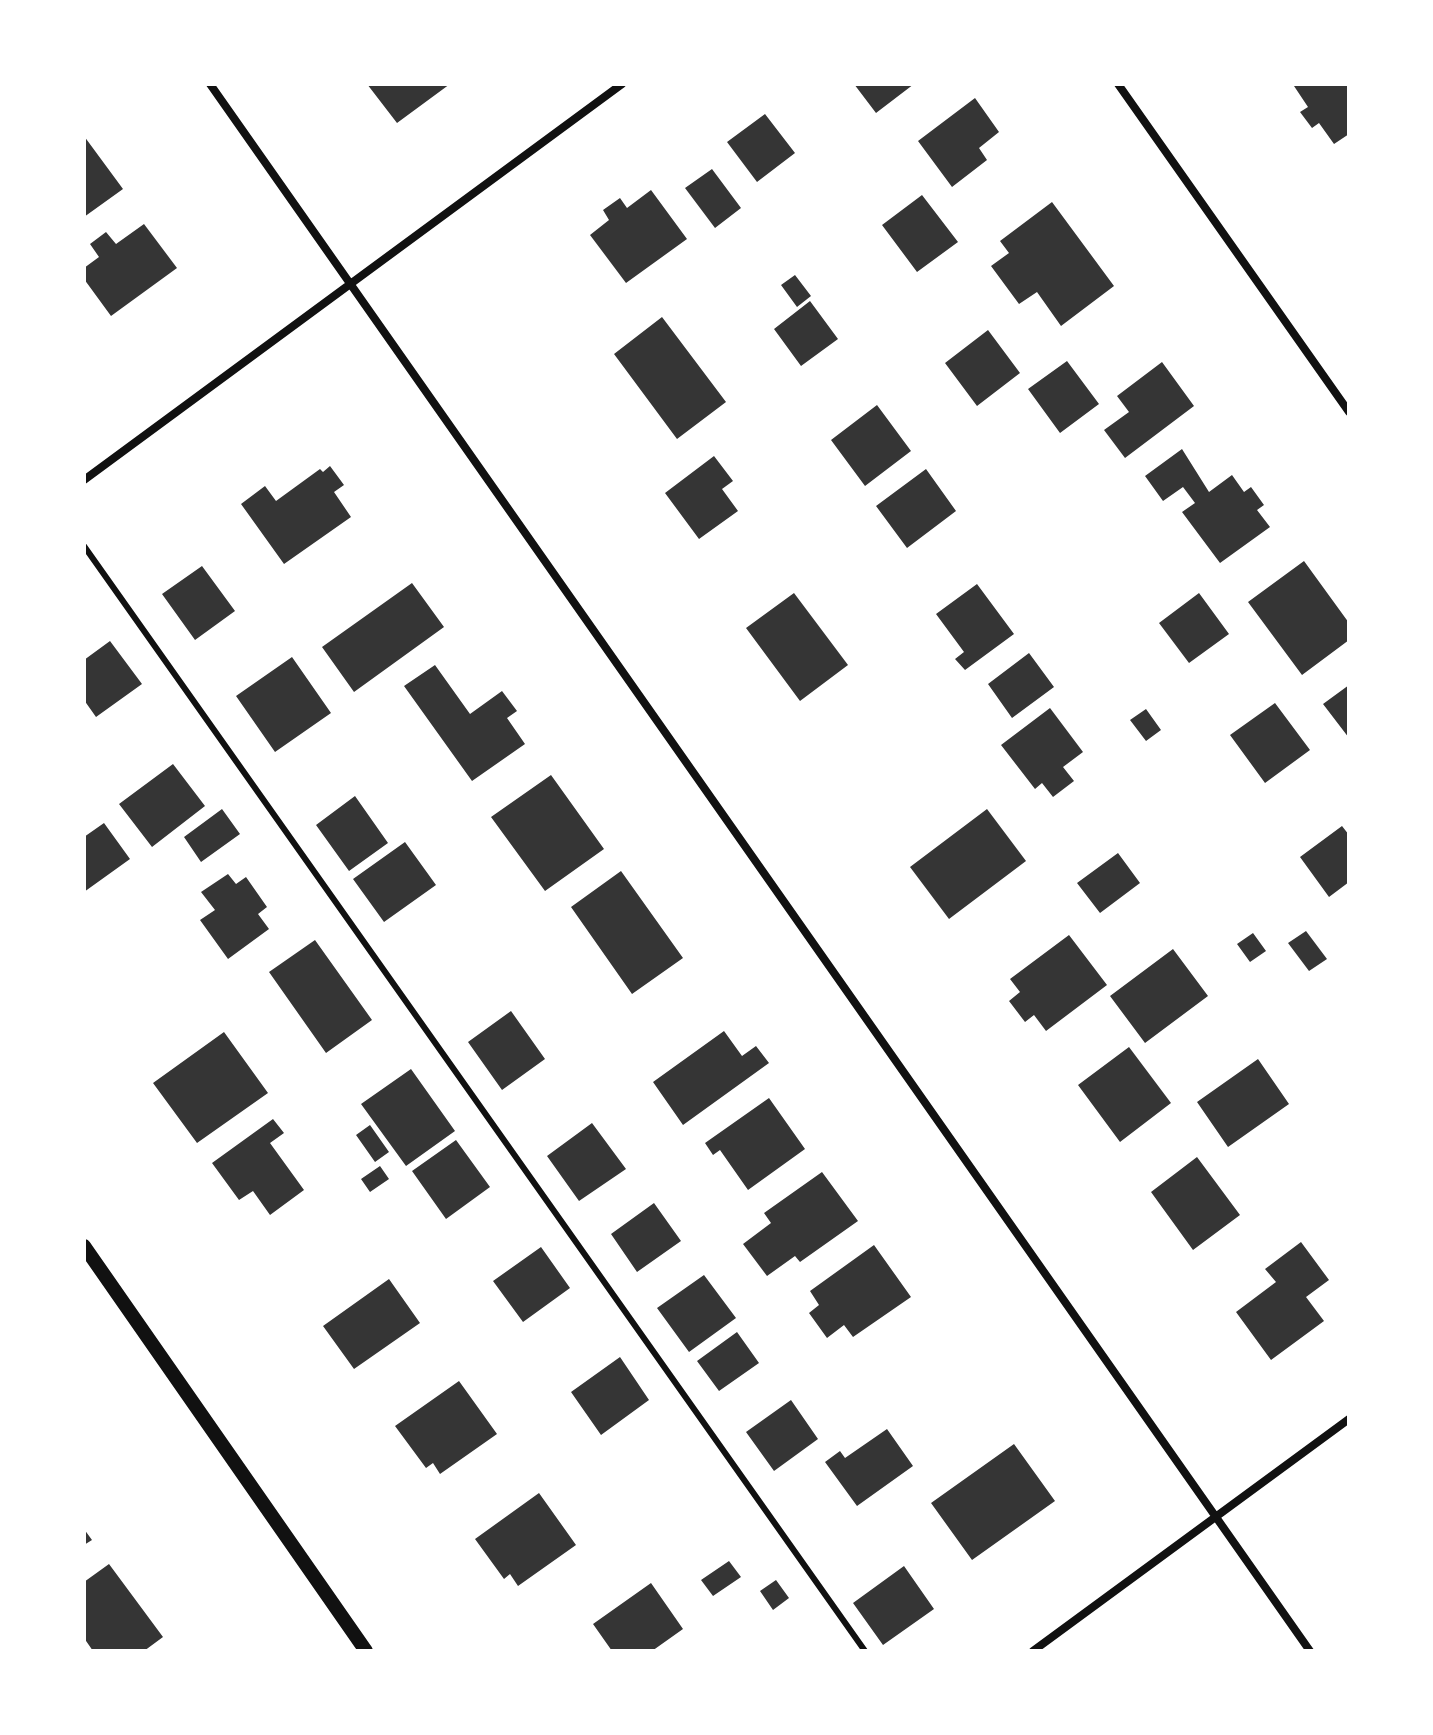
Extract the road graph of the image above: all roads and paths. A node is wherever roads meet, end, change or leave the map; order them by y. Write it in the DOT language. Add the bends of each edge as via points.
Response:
graph roads {
  1 [pos="210,84"];
  2 [pos="622,84"];
  3 [pos="1118,84"];
  4 [pos="349,284"];
  5 [pos="1349,412"];
  6 [pos="84,480"];
  7 [pos="84,546"];
  8 [pos="84,1246"];
  9 [pos="1349,1419"];
  10 [pos="1216,1517"];
  11 [pos="366,1651"];
  12 [pos="865,1651"];
  13 [pos="1033,1651"];
  14 [pos="1310,1651"];
  1 -- 4 [label="street"];
  2 -- 4 [label="street"];
  3 -- 5 [label="street"];
  4 -- 6 [label="street"];
  4 -- 10 [label="street"];
  7 -- 12 [label="lane"];
  8 -- 11 [label="street"];
  9 -- 10 [label="street"];
  10 -- 13 [label="street"];
  10 -- 14 [label="street"];
}
